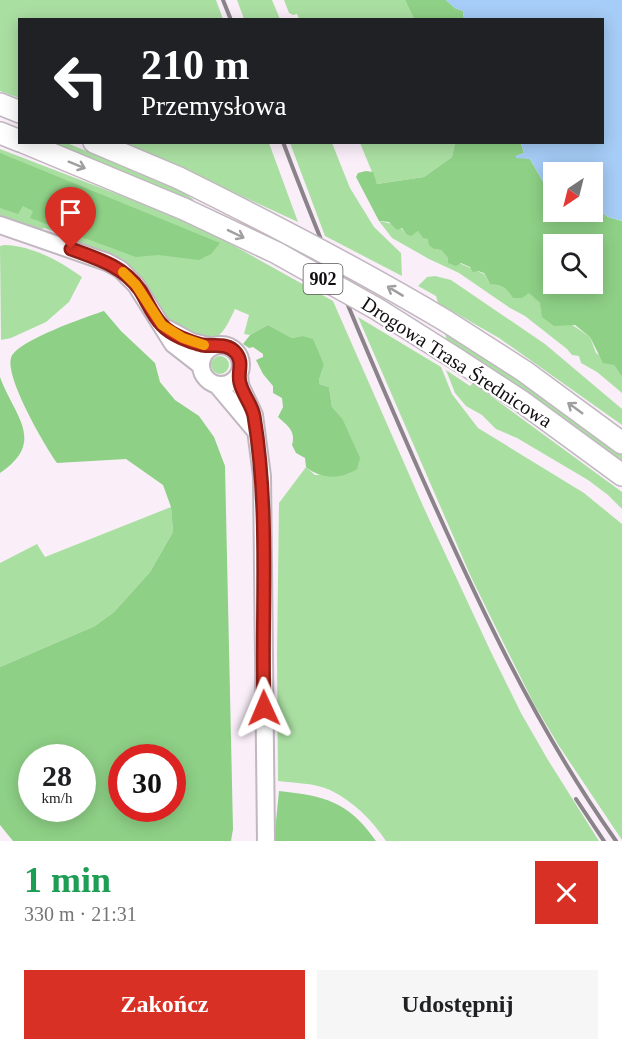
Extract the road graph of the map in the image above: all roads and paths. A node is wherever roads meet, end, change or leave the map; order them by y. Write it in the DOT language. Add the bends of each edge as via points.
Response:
graph roads {
  1 [pos="0,104"];
  2 [pos="18,111"];
  3 [pos="0,133"];
  4 [pos="18,141"];
  5 [pos="26,144"];
  6 [pos="99,144"];
  7 [pos="0,225"];
  8 [pos="162,325"];
  9 [pos="213,346"];
  10 [pos="200,365"];
  11 [pos="239,374"];
  12 [pos="217,385"];
  13 [pos="255,430"];
  14 [pos="622,443"];
  15 [pos="622,475"];
  16 [pos="266,841"];
  1 -- 2 [label="main road"];
  3 -- 4 [label="main road, Drogowa Trasa Średnicowa / 902"];
  5 -- 15 [label="main road, Drogowa Trasa Średnicowa / 902, one-way, bridge" via="184,208 277,253 458,360"];
  14 -- 6 [label="main road, Drogowa Trasa Średnicowa / 902, one-way, bridge" via="524,371 365,273 179,178"];
  7 -- 8 [label="street" via="120,269 136,285"];
  8 -- 9 [label="street" via="192,342"];
  8 -- 10 [label="street" via="172,344"];
  9 -- 10 [label="street"];
  9 -- 11 [label="street" via="224,345 234,351 240,361"];
  10 -- 12 [label="street" via="205,378"];
  11 -- 12 [label="street" via="230,383"];
  11 -- 13 [label="street" via="254,415"];
  12 -- 13 [label="street"];
  13 -- 16 [label="street" via="262,476"];
}
